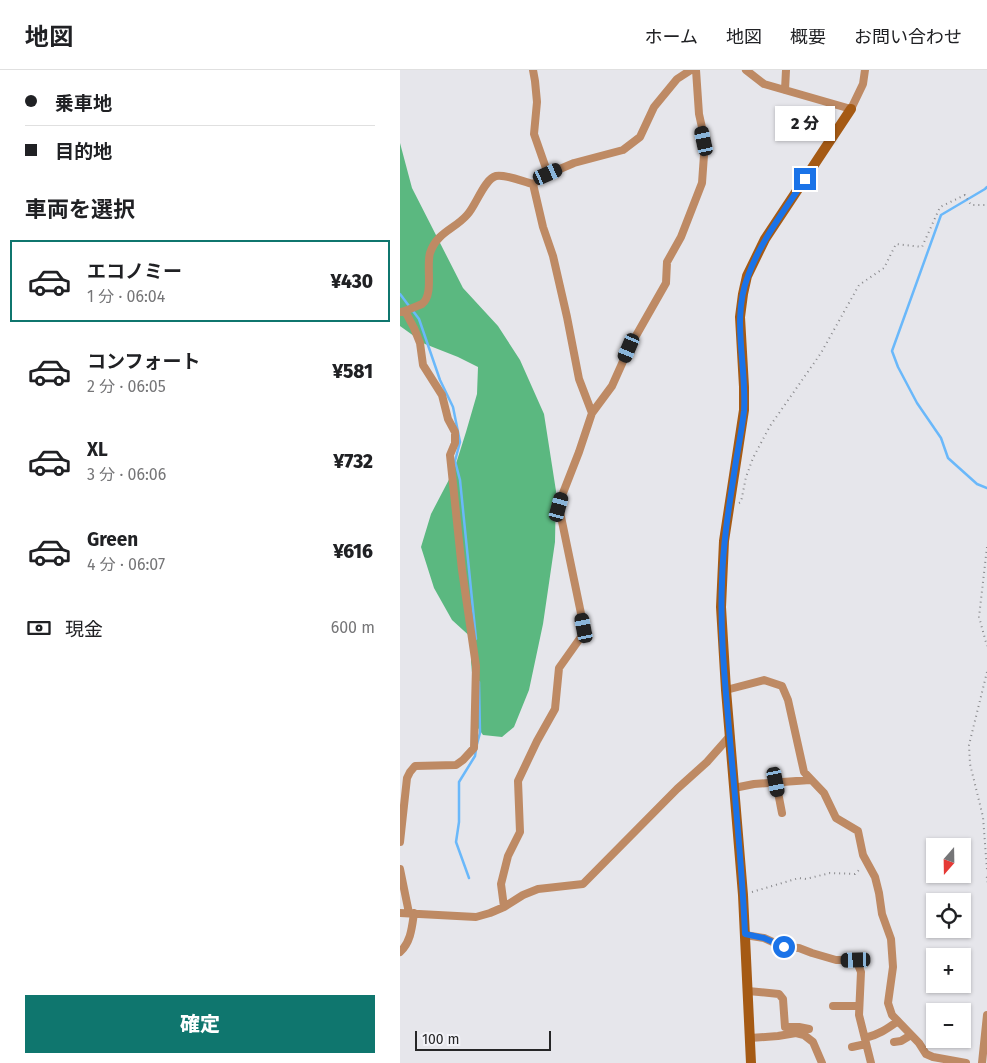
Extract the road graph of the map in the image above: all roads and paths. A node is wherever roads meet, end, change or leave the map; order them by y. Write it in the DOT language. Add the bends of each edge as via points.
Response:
graph roads {
  1 [pos="533,70"];
  2 [pos="691,70"];
  3 [pos="696,70"];
  4 [pos="746,70"];
  5 [pos="786,70"];
  6 [pos="866,70"];
  7 [pos="785,90"];
  8 [pos="851,109"];
  9 [pos="548,174"];
  10 [pos="533,184"];
  11 [pos="987,205"];
  12 [pos="404,311"];
  13 [pos="592,413"];
  14 [pos="728,510"];
  15 [pos="987,547"];
  16 [pos="987,646"];
  17 [pos="987,672"];
  18 [pos="726,690"];
  19 [pos="730,736"];
  20 [pos="810,780"];
  21 [pos="776,782"];
  22 [pos="734,788"];
  23 [pos="782,813"];
  24 [pos="400,842"];
  25 [pos="866,862"];
  26 [pos="400,869"];
  27 [pos="987,870"];
  28 [pos="987,877"];
  29 [pos="987,882"];
  30 [pos="743,895"];
  31 [pos="504,907"];
  32 [pos="400,913"];
  33 [pos="411,913"];
  34 [pos="745,934"];
  35 [pos="400,952"];
  36 [pos="748,991"];
  37 [pos="833,1006"];
  38 [pos="859,1006"];
  39 [pos="987,1015"];
  40 [pos="898,1021"];
  41 [pos="809,1029"];
  42 [pos="911,1035"];
  43 [pos="750,1038"];
  44 [pos="866,1041"];
  45 [pos="894,1042"];
  46 [pos="852,1047"];
  47 [pos="751,1063"];
  48 [pos="822,1063"];
  49 [pos="871,1063"];
  50 [pos="961,1063"];
  51 [pos="982,1063"];
  1 -- 9 [label="street" via="536,81 534,134"];
  2 -- 9 [label="street" via="677,79 654,107 640,137 623,150 574,163"];
  3 -- 13 [label="street" via="704,141 702,183 681,237 667,262 666,283 629,348 612,386"];
  4 -- 7 [label="street" via="764,84"];
  5 -- 7 [label="street"];
  6 -- 8 [label="street"];
  7 -- 8 [label="street"];
  8 -- 14 [label="street" via="766,240 747,276 740,317 744,410"];
  9 -- 10 [label="street"];
  10 -- 12 [label="street" via="508,177 490,179 468,215 442,234 431,252 429,291 422,303"];
  10 -- 13 [label="street" via="559,282 579,379"];
  11 -- 14 [label="path" via="971,205 965,195 940,207 922,247 896,244 884,268 859,285 821,353 766,434 753,458 740,502"];
  12 -- 24 [label="street" via="420,343 423,366 442,395 455,432 456,443 450,455 476,666 474,748 456,765 415,766 410,772"];
  13 -- 31 [label="street" via="559,507 584,628 560,668 555,709 518,781 520,832 508,856 501,884"];
  14 -- 18 [label="street" via="721,607"];
  15 -- 16 [label="path" via="979,617"];
  17 -- 27 [label="path" via="969,745 970,764 983,817"];
  18 -- 19 [label="street"];
  18 -- 20 [label="street" via="764,680 782,686 804,772"];
  19 -- 22 [label="street"];
  19 -- 31 [label="street" via="583,884 538,889"];
  20 -- 21 [label="street"];
  20 -- 25 [label="street" via="824,793 836,818 858,831"];
  21 -- 22 [label="street"];
  21 -- 23 [label="street"];
  22 -- 30 [label="street"];
  25 -- 30 [label="path" via="855,874 830,873 799,878"];
  25 -- 40 [label="street" via="875,877 891,939 893,968 888,1003"];
  26 -- 33 [label="street"];
  28 -- 29 [label="path"];
  30 -- 34 [label="street"];
  31 -- 33 [label="street" via="476,916"];
  32 -- 33 [label="street"];
  33 -- 35 [label="street" via="412,931"];
  34 -- 36 [label="street"];
  34 -- 38 [label="street" via="836,960 856,960 861,972"];
  36 -- 41 [label="street" via="779,994 783,998 785,1027"];
  36 -- 43 [label="street"];
  37 -- 38 [label="street"];
  38 -- 44 [label="street"];
  39 -- 51 [label="street"];
  40 -- 42 [label="street"];
  40 -- 44 [label="street"];
  42 -- 45 [label="street"];
  42 -- 50 [label="street" via="926,1054"];
  43 -- 47 [label="street"];
  43 -- 48 [label="street" via="804,1035 813,1042"];
  44 -- 46 [label="street"];
  44 -- 49 [label="street"];
}
